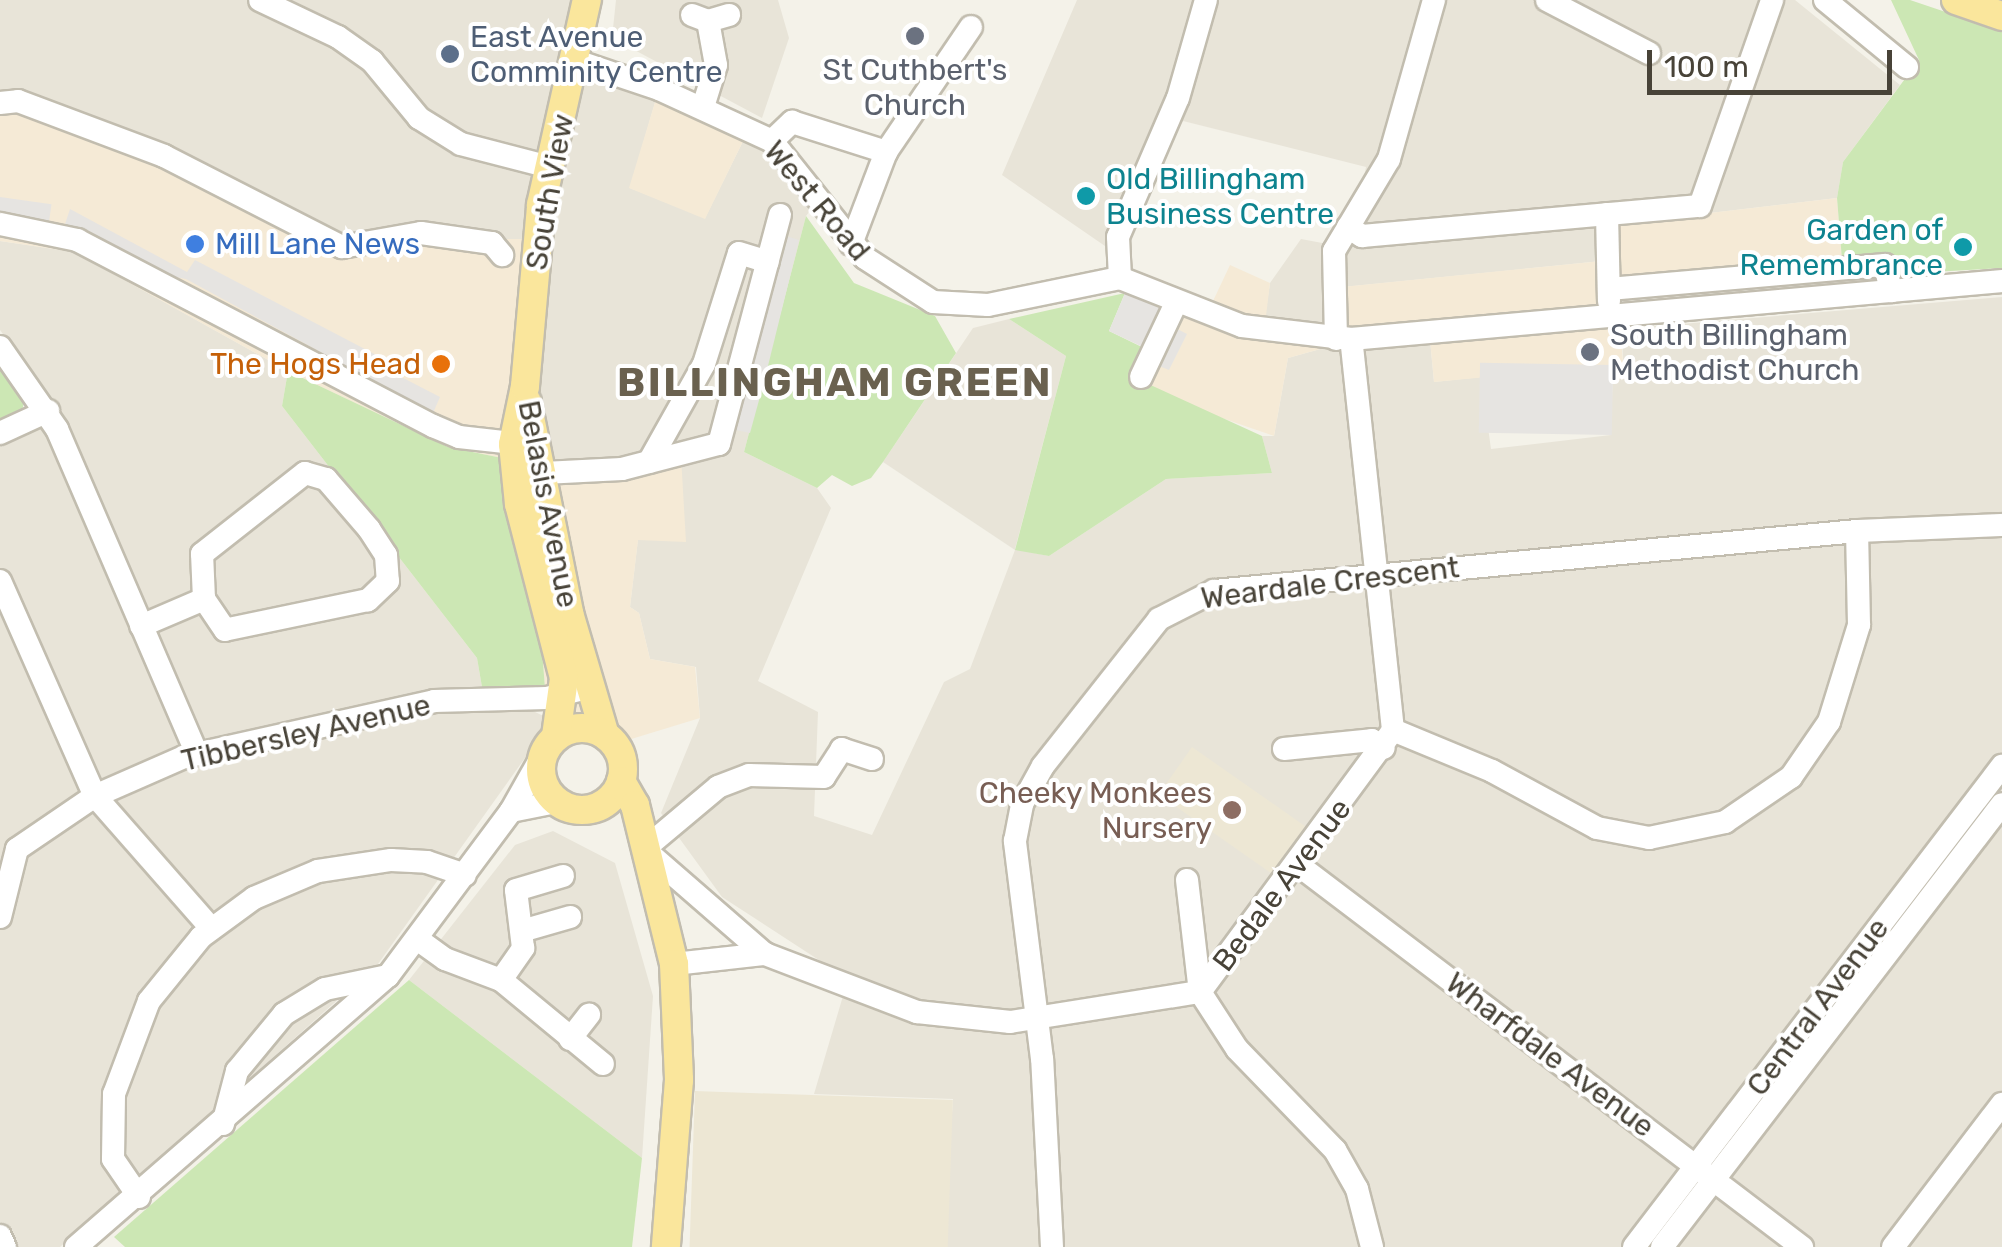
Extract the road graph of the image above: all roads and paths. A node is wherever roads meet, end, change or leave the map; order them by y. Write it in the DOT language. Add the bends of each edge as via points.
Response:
graph roads {
  1 [pos="260,0"];
  2 [pos="588,0"];
  3 [pos="1206,0"];
  4 [pos="1434,0"];
  5 [pos="1547,0"];
  6 [pos="1772,0"];
  7 [pos="1956,0"];
  8 [pos="1835,3"];
  9 [pos="2002,16"];
  10 [pos="710,17"];
  11 [pos="971,27"];
  12 [pos="1649,53"];
  13 [pos="576,61"];
  14 [pos="1906,66"];
  15 [pos="0,103"];
  16 [pos="702,107"];
  17 [pos="772,142"];
  18 [pos="886,152"];
  19 [pos="550,167"];
  20 [pos="1607,214"];
  21 [pos="780,215"];
  22 [pos="0,224"];
  23 [pos="1348,227"];
  24 [pos="852,244"];
  25 [pos="502,256"];
  26 [pos="768,262"];
  27 [pos="1120,278"];
  28 [pos="2002,280"];
  29 [pos="1609,289"];
  30 [pos="1890,291"];
  31 [pos="1176,303"];
  32 [pos="722,308"];
  33 [pos="1610,314"];
  34 [pos="754,316"];
  35 [pos="1343,339"];
  36 [pos="0,348"];
  37 [pos="1141,377"];
  38 [pos="525,386"];
  39 [pos="48,411"];
  40 [pos="0,433"];
  41 [pos="523,444"];
  42 [pos="649,462"];
  43 [pos="527,474"];
  44 [pos="2002,525"];
  45 [pos="1857,532"];
  46 [pos="1381,574"];
  47 [pos="0,582"];
  48 [pos="204,600"];
  49 [pos="141,626"];
  50 [pos="10,635"];
  51 [pos="579,692"];
  52 [pos="605,734"];
  53 [pos="1389,739"];
  54 [pos="549,746"];
  55 [pos="1284,750"];
  56 [pos="196,754"];
  57 [pos="872,759"];
  58 [pos="621,781"];
  59 [pos="1998,781"];
  60 [pos="95,796"];
  61 [pos="556,802"];
  62 [pos="2002,804"];
  63 [pos="587,810"];
  64 [pos="511,811"];
  65 [pos="642,843"];
  66 [pos="9,850"];
  67 [pos="1297,864"];
  68 [pos="466,875"];
  69 [pos="563,876"];
  70 [pos="1187,880"];
  71 [pos="0,916"];
  72 [pos="570,917"];
  73 [pos="212,928"];
  74 [pos="525,930"];
  75 [pos="420,940"];
  76 [pos="765,954"];
  77 [pos="674,964"];
  78 [pos="388,976"];
  79 [pos="501,980"];
  80 [pos="1200,992"];
  81 [pos="1832,1007"];
  82 [pos="589,1015"];
  83 [pos="1037,1018"];
  84 [pos="570,1039"];
  85 [pos="603,1064"];
  86 [pos="2002,1104"];
  87 [pos="224,1124"];
  88 [pos="1705,1173"];
  89 [pos="139,1197"];
  90 [pos="0,1236"];
  91 [pos="4,1247"];
  92 [pos="76,1247"];
  93 [pos="666,1247"];
  94 [pos="1052,1247"];
  95 [pos="1372,1247"];
  96 [pos="1634,1247"];
  97 [pos="1662,1247"];
  98 [pos="1802,1247"];
  99 [pos="1893,1247"];
  1 -- 19 [label="street" via="338,37 372,62 420,118 460,144"];
  2 -- 13 [label="main road, South View"];
  3 -- 27 [label="street" via="1178,98 1118,237"];
  4 -- 23 [label="street" via="1388,159"];
  5 -- 12 [label="street"];
  6 -- 20 [label="street" via="1700,206"];
  7 -- 9 [label="main road"];
  8 -- 14 [label="street"];
  10 -- 16 [label="street" via="716,65"];
  11 -- 18 [label="street"];
  13 -- 16 [label="street, West Road"];
  13 -- 19 [label="main road, South View"];
  15 -- 25 [label="street" via="18,102 164,156 342,247 421,233 492,243"];
  16 -- 17 [label="street, West Road"];
  17 -- 18 [label="street" via="792,122"];
  17 -- 24 [label="street, West Road"];
  18 -- 24 [label="street"];
  19 -- 38 [label="main road, South View" via="535,253"];
  20 -- 23 [label="street" via="1362,236"];
  20 -- 29 [label="street"];
  21 -- 26 [label="street"];
  22 -- 41 [label="street" via="77,240 432,426"];
  23 -- 35 [label="street" via="1334,251"];
  24 -- 27 [label="street, West Road" via="916,295 964,306"];
  26 -- 32 [label="street" via="740,252"];
  26 -- 34 [label="street"];
  27 -- 31 [label="street"];
  28 -- 30 [label="street"];
  29 -- 30 [label="street" via="1885,264"];
  29 -- 33 [label="street"];
  30 -- 33 [label="street"];
  31 -- 35 [label="street" via="1242,326"];
  31 -- 37 [label="street"];
  32 -- 34 [label="street"];
  32 -- 42 [label="street" via="704,364"];
  33 -- 35 [label="street"];
  34 -- 42 [label="street" via="719,444"];
  35 -- 46 [label="street"];
  36 -- 39 [label="street"];
  38 -- 41 [label="main road, Belasis Avenue"];
  39 -- 40 [label="street"];
  39 -- 49 [label="street"];
  41 -- 43 [label="main road, Belasis Avenue"];
  42 -- 43 [label="street"];
  43 -- 51 [label="main road, Belasis Avenue"];
  44 -- 45 [label="street, Weardale Crescent"];
  45 -- 46 [label="street, Weardale Crescent"];
  45 -- 53 [label="street" via="1859,625 1829,722 1791,777 1725,822 1648,838 1597,828 1492,771"];
  46 -- 53 [label="street"];
  46 -- 83 [label="street, Weardale Crescent" via="1214,591 1179,604 1128,652 1022,804 1014,842"];
  47 -- 50 [label="street"];
  48 -- 48 [label="street" via="200,566 210,544 305,473 326,479 369,530 389,568 388,581 368,600 232,632"];
  48 -- 49 [label="street"];
  49 -- 56 [label="street"];
  50 -- 60 [label="street"];
  51 -- 52 [label="main road, Belasis Avenue"];
  51 -- 54 [label="main road, Belasis Avenue"];
  51 -- 56 [label="street, Tibbersley Avenue" via="434,701"];
  52 -- 54 [label="main road" via="580,727"];
  52 -- 58 [label="main road, Belasis Avenue" via="621,755"];
  53 -- 55 [label="street"];
  53 -- 67 [label="street, Bedale Avenue"];
  54 -- 61 [label="main road" via="542,781"];
  54 -- 64 [label="street"];
  56 -- 60 [label="street, Tibbersley Avenue"];
  57 -- 65 [label="street" via="842,749 824,777 749,775 718,787"];
  58 -- 63 [label="main road" via="608,800"];
  58 -- 65 [label="main road, Belasis Avenue" via="636,804"];
  59 -- 81 [label="street, Central Avenue"];
  60 -- 66 [label="street, Tibbersley Avenue"];
  60 -- 73 [label="street"];
  61 -- 63 [label="main road"];
  61 -- 64 [label="street"];
  62 -- 81 [label="street, Central Avenue"];
  63 -- 65 [label="main road"];
  64 -- 68 [label="street"];
  65 -- 76 [label="street, Bedale Avenue"];
  65 -- 77 [label="main road, Belasis Avenue"];
  66 -- 71 [label="street, Tibbersley Avenue"];
  67 -- 80 [label="street, Bedale Avenue"];
  67 -- 88 [label="street, Wharfdale Avenue"];
  68 -- 73 [label="street" via="391,860 318,871 254,898"];
  68 -- 75 [label="street"];
  69 -- 74 [label="street" via="516,890"];
  70 -- 80 [label="street"];
  72 -- 74 [label="street"];
  73 -- 89 [label="street" via="149,1002 114,1094 113,1159"];
  74 -- 79 [label="street" via="523,948"];
  75 -- 78 [label="street"];
  75 -- 79 [label="street" via="445,959"];
  76 -- 77 [label="street, Bedale Avenue"];
  76 -- 83 [label="street, Bedale Avenue" via="918,1012 980,1022"];
  77 -- 93 [label="main road, Belasis Avenue" via="679,1080"];
  78 -- 87 [label="street"];
  78 -- 87 [label="street" via="325,989 284,1014 237,1071"];
  79 -- 84 [label="street"];
  80 -- 83 [label="street, Bedale Avenue"];
  80 -- 95 [label="street" via="1237,1048 1335,1150 1358,1188"];
  81 -- 88 [label="street, Central Avenue"];
  82 -- 84 [label="street"];
  83 -- 94 [label="street, Weardale Crescent"];
  84 -- 85 [label="street"];
  86 -- 99 [label="street"];
  87 -- 89 [label="street"];
  88 -- 96 [label="street, Central Avenue"];
  88 -- 97 [label="street, Central Avenue"];
  88 -- 98 [label="street, Wharfdale Avenue"];
  89 -- 92 [label="street"];
  90 -- 91 [label="street"];
}
